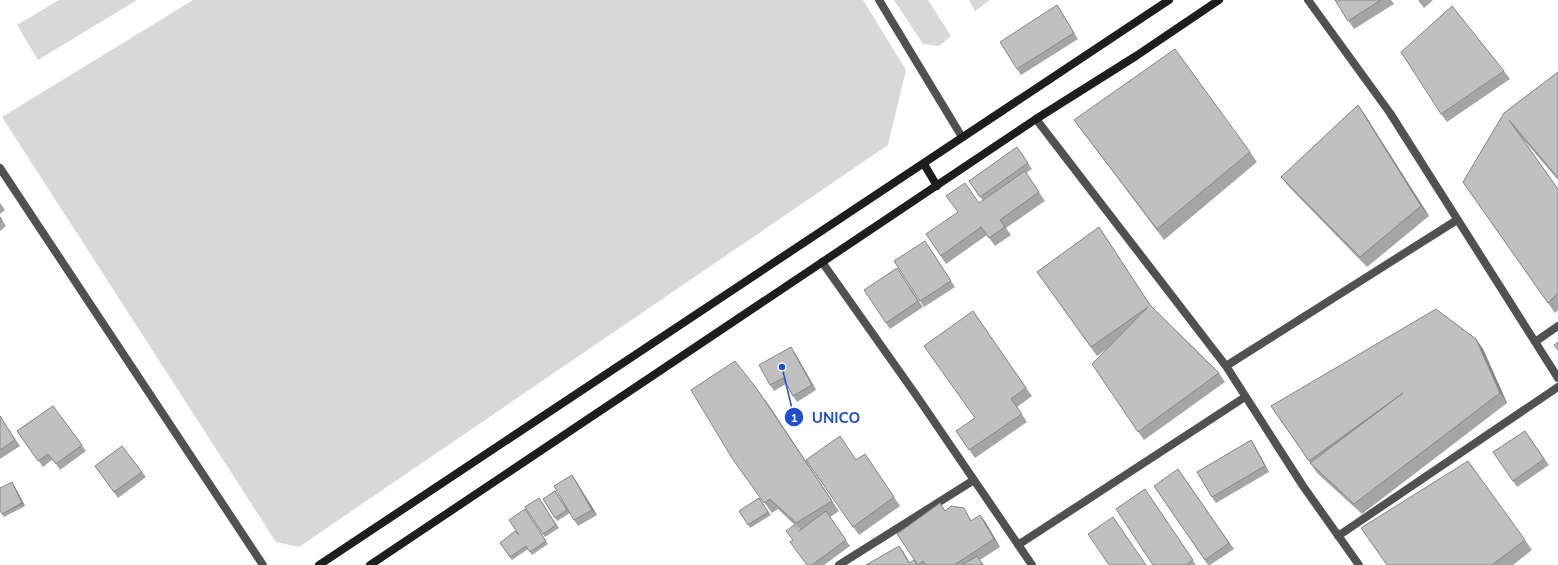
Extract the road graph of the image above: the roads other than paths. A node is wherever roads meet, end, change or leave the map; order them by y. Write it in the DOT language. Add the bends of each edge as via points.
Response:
graph roads {
  1 [pos="879,0"];
  2 [pos="1169,0"];
  3 [pos="1219,0"];
  4 [pos="1308,0"];
  5 [pos="1036,119"];
  6 [pos="962,137"];
  7 [pos="924,164"];
  8 [pos="0,168"];
  9 [pos="937,186"];
  10 [pos="1457,220"];
  11 [pos="822,262"];
  12 [pos="1558,326"];
  13 [pos="1535,342"];
  14 [pos="1226,366"];
  15 [pos="1558,378"];
  16 [pos="1558,387"];
  17 [pos="1245,397"];
  18 [pos="974,480"];
  19 [pos="1338,536"];
  20 [pos="1018,545"];
  21 [pos="263,565"];
  22 [pos="319,565"];
  23 [pos="370,565"];
  24 [pos="839,565"];
  25 [pos="1032,565"];
  26 [pos="1359,565"];
  1 -- 6 [label="street"];
  2 -- 6 [label="main road"];
  3 -- 5 [label="main road"];
  4 -- 10 [label="street" via="1390,113"];
  5 -- 9 [label="main road"];
  5 -- 14 [label="street"];
  6 -- 7 [label="main road"];
  7 -- 9 [label="main road"];
  7 -- 22 [label="main road"];
  8 -- 21 [label="street"];
  9 -- 11 [label="main road"];
  10 -- 13 [label="street"];
  10 -- 14 [label="street"];
  11 -- 18 [label="street"];
  11 -- 23 [label="main road"];
  12 -- 13 [label="street"];
  13 -- 15 [label="street"];
  14 -- 17 [label="street"];
  16 -- 19 [label="street"];
  17 -- 19 [label="street"];
  17 -- 20 [label="street"];
  18 -- 20 [label="street"];
  18 -- 24 [label="street"];
  19 -- 26 [label="street"];
  20 -- 25 [label="street"];
}
